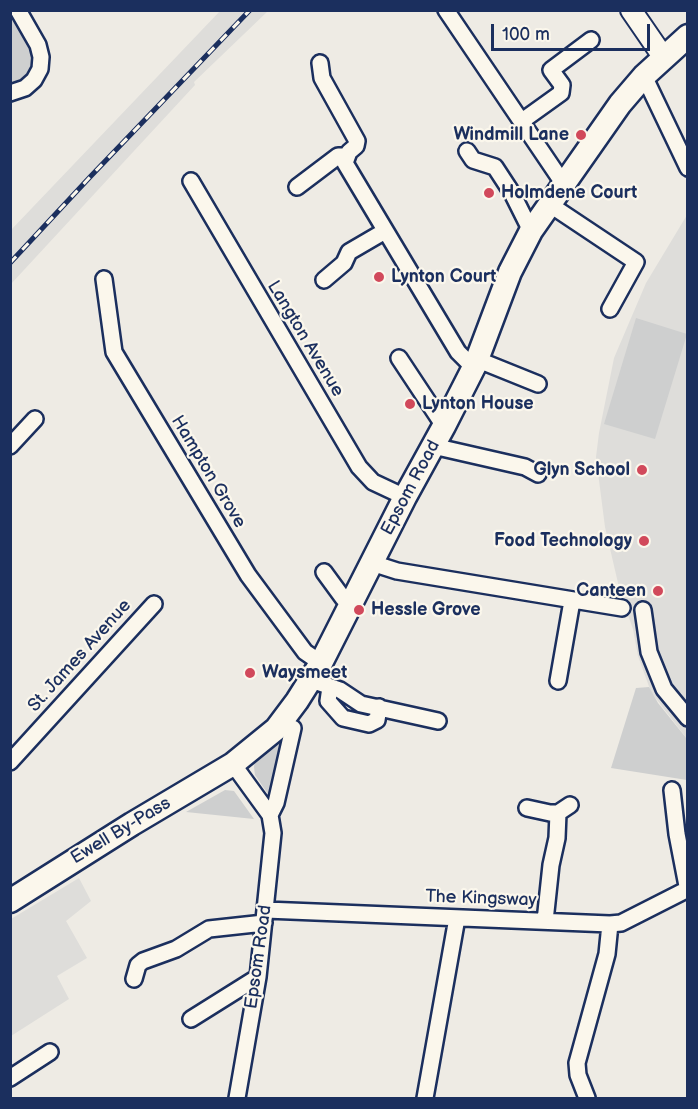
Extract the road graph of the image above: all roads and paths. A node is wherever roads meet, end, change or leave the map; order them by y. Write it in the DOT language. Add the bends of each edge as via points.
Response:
graph roads {
  1 [pos="18,10"];
  2 [pos="446,10"];
  3 [pos="632,10"];
  4 [pos="687,36"];
  5 [pos="591,40"];
  6 [pos="664,58"];
  7 [pos="320,63"];
  8 [pos="644,76"];
  9 [pos="10,93"];
  10 [pos="522,121"];
  11 [pos="467,151"];
  12 [pos="347,156"];
  13 [pos="687,168"];
  14 [pos="191,182"];
  15 [pos="563,183"];
  16 [pos="297,187"];
  17 [pos="549,204"];
  18 [pos="385,231"];
  19 [pos="531,231"];
  20 [pos="104,279"];
  21 [pos="324,280"];
  22 [pos="610,309"];
  23 [pos="399,358"];
  24 [pos="476,362"];
  25 [pos="538,384"];
  26 [pos="34,419"];
  27 [pos="438,436"];
  28 [pos="10,446"];
  29 [pos="538,474"];
  30 [pos="405,497"];
  31 [pos="372,563"];
  32 [pos="324,572"];
  33 [pos="572,601"];
  34 [pos="352,603"];
  35 [pos="154,604"];
  36 [pos="622,608"];
  37 [pos="643,610"];
  38 [pos="316,671"];
  39 [pos="558,681"];
  40 [pos="333,688"];
  41 [pos="379,707"];
  42 [pos="687,718"];
  43 [pos="438,721"];
  44 [pos="293,728"];
  45 [pos="10,762"];
  46 [pos="233,764"];
  47 [pos="672,790"];
  48 [pos="528,808"];
  49 [pos="270,815"];
  50 [pos="687,890"];
  51 [pos="10,901"];
  52 [pos="265,916"];
  53 [pos="457,918"];
  54 [pos="544,921"];
  55 [pos="610,924"];
  56 [pos="258,977"];
  57 [pos="134,979"];
  58 [pos="190,1019"];
  59 [pos="44,1061"];
  60 [pos="10,1078"];
  61 [pos="237,1098"];
  62 [pos="425,1098"];
  63 [pos="587,1098"];
  1 -- 9 [label="street" via="38,45 40,69 25,88"];
  2 -- 10 [label="street"];
  3 -- 6 [label="main road"];
  4 -- 6 [label="highway, Epsom Road"];
  5 -- 10 [label="street" via="551,70 562,85 561,93"];
  6 -- 8 [label="highway, Epsom Road"];
  7 -- 12 [label="street" via="322,78 357,141"];
  8 -- 13 [label="street"];
  8 -- 15 [label="highway, Epsom Road"];
  10 -- 15 [label="street"];
  11 -- 19 [label="street" via="472,160 495,167"];
  12 -- 16 [label="street" via="338,156"];
  12 -- 18 [label="street" via="345,163"];
  14 -- 30 [label="street, Langton Avenue" via="359,467 373,482"];
  15 -- 17 [label="highway, Epsom Road"];
  17 -- 19 [label="highway, Epsom Road"];
  17 -- 22 [label="street" via="636,262"];
  18 -- 21 [label="street" via="349,252 344,263"];
  18 -- 24 [label="street" via="458,352 467,361"];
  19 -- 24 [label="highway, Epsom Road" via="510,272"];
  20 -- 38 [label="street, Hampton Grove" via="111,342 119,361 248,575"];
  23 -- 27 [label="street"];
  24 -- 25 [label="street"];
  24 -- 27 [label="highway, Epsom Road"];
  26 -- 28 [label="street"];
  27 -- 29 [label="street"];
  27 -- 30 [label="highway, Epsom Road"];
  30 -- 31 [label="highway, Epsom Road"];
  31 -- 33 [label="street" via="397,571"];
  31 -- 34 [label="highway, Epsom Road"];
  32 -- 34 [label="street" via="342,598"];
  33 -- 36 [label="street"];
  33 -- 39 [label="street"];
  34 -- 38 [label="highway, Epsom Road"];
  35 -- 45 [label="street, St. James Avenue"];
  37 -- 42 [label="street" via="649,652 664,689"];
  38 -- 40 [label="street"];
  38 -- 46 [label="highway, Epsom Road" via="276,729"];
  40 -- 41 [label="street" via="361,704"];
  40 -- 41 [label="street" via="328,702 343,718 369,724 377,720"];
  41 -- 43 [label="street"];
  44 -- 49 [label="street, Epsom Road"];
  46 -- 49 [label="street"];
  46 -- 51 [label="highway, Ewell By-Pass"];
  47 -- 50 [label="street"];
  48 -- 54 [label="street" via="542,813 564,809"];
  49 -- 52 [label="street, Epsom Road" via="273,833"];
  50 -- 55 [label="street, The Kingsway" via="621,923"];
  52 -- 53 [label="street, The Kingsway"];
  52 -- 56 [label="street, Epsom Road"];
  52 -- 57 [label="street, The Kingsway" via="209,928 176,949 143,960"];
  53 -- 54 [label="street, The Kingsway"];
  53 -- 62 [label="street"];
  54 -- 55 [label="street, The Kingsway"];
  55 -- 63 [label="street" via="607,954 577,1063"];
  56 -- 58 [label="street"];
  56 -- 61 [label="street, Epsom Road"];
  59 -- 60 [label="street"];
}
